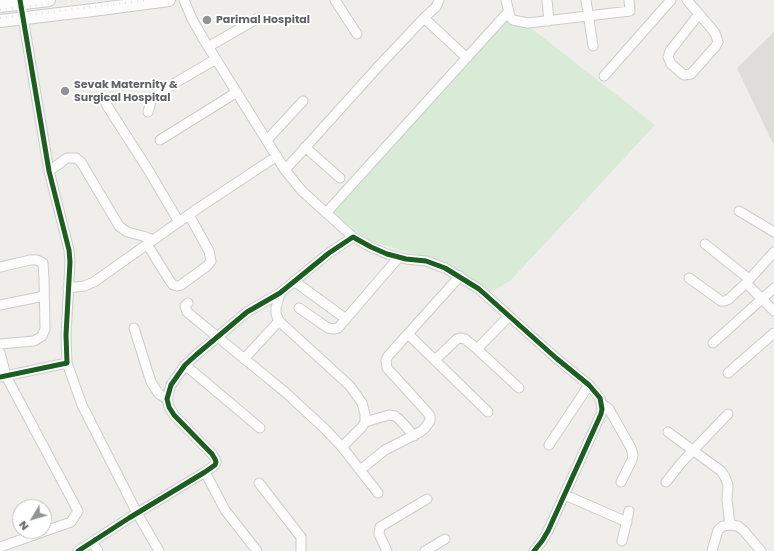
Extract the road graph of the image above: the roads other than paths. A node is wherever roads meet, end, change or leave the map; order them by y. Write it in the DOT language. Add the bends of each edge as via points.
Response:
graph roads {
  1 [pos="49,0"];
  2 [pos="169,0"];
  3 [pos="184,0"];
  4 [pos="335,0"];
  5 [pos="439,0"];
  6 [pos="506,0"];
  7 [pos="547,0"];
  8 [pos="586,0"];
  9 [pos="629,0"];
  10 [pos="671,0"];
  11 [pos="687,0"];
  12 [pos="21,2"];
  13 [pos="0,6"];
  14 [pos="509,11"];
  15 [pos="699,14"];
  16 [pos="588,16"];
  17 [pos="24,18"];
  18 [pos="258,18"];
  19 [pos="424,18"];
  20 [pos="0,21"];
  21 [pos="549,21"];
  22 [pos="357,34"];
  23 [pos="593,46"];
  24 [pos="208,47"];
  25 [pos="467,58"];
  26 [pos="216,59"];
  27 [pos="604,76"];
  28 [pos="237,92"];
  29 [pos="304,101"];
  30 [pos="106,104"];
  31 [pos="148,112"];
  32 [pos="160,140"];
  33 [pos="267,140"];
  34 [pos="305,147"];
  35 [pos="277,156"];
  36 [pos="286,170"];
  37 [pos="49,171"];
  38 [pos="340,178"];
  39 [pos="739,211"];
  40 [pos="326,213"];
  41 [pos="189,215"];
  42 [pos="179,222"];
  43 [pos="774,232"];
  44 [pos="353,237"];
  45 [pos="150,242"];
  46 [pos="705,244"];
  47 [pos="774,252"];
  48 [pos="399,257"];
  49 [pos="0,267"];
  50 [pos="460,276"];
  51 [pos="689,278"];
  52 [pos="294,281"];
  53 [pos="748,281"];
  54 [pos="68,288"];
  55 [pos="774,288"];
  56 [pos="280,292"];
  57 [pos="44,296"];
  58 [pos="763,299"];
  59 [pos="188,303"];
  60 [pos="0,306"];
  61 [pos="299,308"];
  62 [pos="774,311"];
  63 [pos="509,316"];
  64 [pos="346,319"];
  65 [pos="279,321"];
  66 [pos="134,328"];
  67 [pos="774,333"];
  68 [pos="408,334"];
  69 [pos="217,336"];
  70 [pos="713,343"];
  71 [pos="0,344"];
  72 [pos="477,348"];
  73 [pos="0,353"];
  74 [pos="244,359"];
  75 [pos="435,360"];
  76 [pos="67,363"];
  77 [pos="185,365"];
  78 [pos="728,373"];
  79 [pos="3,376"];
  80 [pos="589,385"];
  81 [pos="519,388"];
  82 [pos="167,399"];
  83 [pos="601,402"];
  84 [pos="488,412"];
  85 [pos="728,414"];
  86 [pos="365,422"];
  87 [pos="260,428"];
  88 [pos="668,432"];
  89 [pos="414,436"];
  90 [pos="549,445"];
  91 [pos="342,447"];
  92 [pos="692,451"];
  93 [pos="360,470"];
  94 [pos="205,472"];
  95 [pos="621,482"];
  96 [pos="666,482"];
  97 [pos="259,483"];
  98 [pos="378,492"];
  99 [pos="565,495"];
  100 [pos="427,499"];
  101 [pos="629,511"];
  102 [pos="137,513"];
  103 [pos="627,522"];
  104 [pos="730,525"];
  105 [pos="445,539"];
  106 [pos="622,541"];
  107 [pos="92,542"];
  108 [pos="0,547"];
  109 [pos="386,550"];
  110 [pos="78,551"];
  111 [pos="98,551"];
  112 [pos="159,551"];
  113 [pos="257,551"];
  114 [pos="301,551"];
  115 [pos="426,551"];
  116 [pos="534,551"];
  117 [pos="712,551"];
  118 [pos="760,551"];
  1 -- 12 [label="street"];
  2 -- 17 [label="street"];
  3 -- 24 [label="street"];
  4 -- 22 [label="street"];
  5 -- 19 [label="street" via="436,7"];
  6 -- 14 [label="street"];
  7 -- 21 [label="street"];
  8 -- 16 [label="street"];
  9 -- 16 [label="street" via="630,11"];
  10 -- 27 [label="street"];
  11 -- 15 [label="street"];
  12 -- 13 [label="street"];
  12 -- 17 [label="street"];
  14 -- 21 [label="street" via="513,20 528,23"];
  14 -- 25 [label="street"];
  15 -- 15 [label="street" via="715,33 718,42 691,74 684,75 671,64 668,57"];
  16 -- 21 [label="street"];
  16 -- 23 [label="street"];
  17 -- 20 [label="street"];
  17 -- 37 [label="street"];
  18 -- 24 [label="street"];
  19 -- 25 [label="street"];
  19 -- 34 [label="street"];
  24 -- 26 [label="street"];
  25 -- 40 [label="street"];
  26 -- 28 [label="street"];
  26 -- 31 [label="street" via="158,92 152,98"];
  28 -- 32 [label="street"];
  28 -- 33 [label="street"];
  29 -- 33 [label="street"];
  30 -- 42 [label="street"];
  33 -- 35 [label="street"];
  34 -- 36 [label="street"];
  34 -- 38 [label="street"];
  35 -- 36 [label="street"];
  35 -- 41 [label="street"];
  36 -- 40 [label="street" via="302,191"];
  37 -- 45 [label="street" via="67,158 76,158 119,226 127,232 143,236"];
  37 -- 54 [label="street" via="69,250"];
  39 -- 43 [label="street"];
  40 -- 44 [label="street"];
  41 -- 42 [label="street"];
  41 -- 45 [label="street" via="209,251 211,261 181,285 173,285"];
  42 -- 45 [label="street"];
  44 -- 48 [label="street" via="387,254"];
  44 -- 52 [label="street"];
  45 -- 54 [label="street" via="94,282"];
  46 -- 53 [label="street"];
  47 -- 53 [label="street"];
  48 -- 50 [label="street" via="426,261"];
  48 -- 64 [label="street"];
  49 -- 57 [label="street" via="30,260 43,263"];
  50 -- 63 [label="street"];
  50 -- 68 [label="street"];
  51 -- 53 [label="street" via="721,301 729,299"];
  52 -- 56 [label="street"];
  52 -- 64 [label="street"];
  53 -- 58 [label="street"];
  54 -- 76 [label="street"];
  55 -- 58 [label="street"];
  56 -- 65 [label="street" via="276,308"];
  56 -- 69 [label="street" via="247,312"];
  57 -- 60 [label="street"];
  57 -- 71 [label="street" via="45,329 42,336 34,341"];
  58 -- 62 [label="street"];
  58 -- 70 [label="street"];
  59 -- 69 [label="street" via="185,306 187,312"];
  61 -- 64 [label="street" via="328,328 338,328"];
  63 -- 72 [label="street"];
  63 -- 80 [label="street"];
  65 -- 74 [label="street"];
  65 -- 86 [label="street" via="350,386 362,404"];
  66 -- 82 [label="street" via="151,382"];
  67 -- 78 [label="street"];
  68 -- 75 [label="street"];
  68 -- 89 [label="street" via="388,356 386,363 387,368 430,416 430,422"];
  69 -- 74 [label="street"];
  69 -- 77 [label="street"];
  72 -- 75 [label="street" via="460,338"];
  72 -- 81 [label="street"];
  73 -- 79 [label="street"];
  74 -- 91 [label="street" via="306,410"];
  75 -- 84 [label="street"];
  76 -- 79 [label="street"];
  76 -- 102 [label="street" via="82,405"];
  77 -- 82 [label="street" via="171,385"];
  77 -- 87 [label="street"];
  79 -- 108 [label="street" via="78,511 70,522"];
  80 -- 83 [label="street"];
  80 -- 90 [label="street"];
  82 -- 94 [label="street" via="174,415 216,459 215,465"];
  83 -- 95 [label="street" via="609,409 633,455"];
  83 -- 99 [label="street" via="601,414"];
  85 -- 92 [label="street"];
  86 -- 89 [label="street" via="389,415 395,416"];
  86 -- 91 [label="street"];
  88 -- 92 [label="street"];
  89 -- 93 [label="street" via="385,450"];
  91 -- 93 [label="street"];
  92 -- 96 [label="street"];
  92 -- 104 [label="street" via="725,477 728,485"];
  93 -- 98 [label="street"];
  94 -- 102 [label="street"];
  94 -- 113 [label="street" via="225,510"];
  97 -- 114 [label="street" via="301,537"];
  99 -- 103 [label="street"];
  99 -- 116 [label="street" via="548,531"];
  100 -- 109 [label="street" via="380,527 379,534"];
  101 -- 103 [label="street"];
  102 -- 107 [label="street"];
  102 -- 112 [label="street"];
  103 -- 106 [label="street"];
  104 -- 117 [label="street" via="718,530"];
  104 -- 118 [label="street" via="738,526 744,531"];
  105 -- 115 [label="street"];
  107 -- 110 [label="street"];
  107 -- 111 [label="street"];
}
